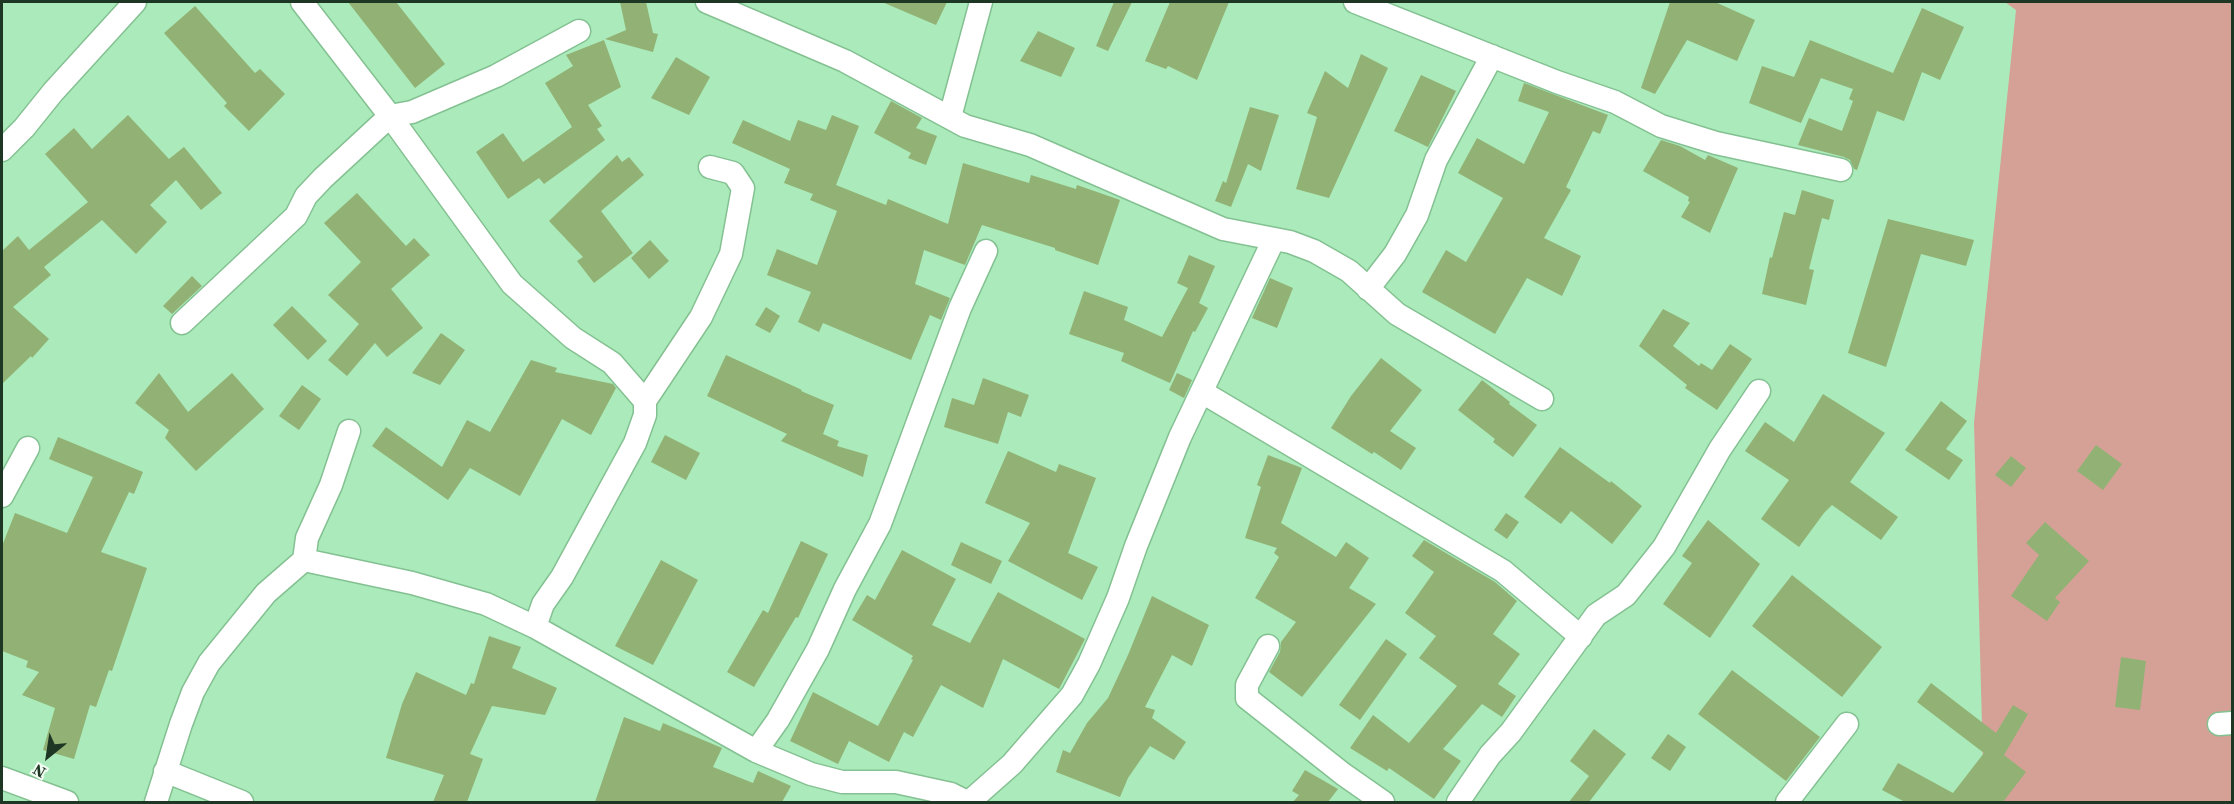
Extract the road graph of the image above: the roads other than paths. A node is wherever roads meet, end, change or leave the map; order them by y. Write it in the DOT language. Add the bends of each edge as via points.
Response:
graph roads {
  1 [pos="135,2"];
  2 [pos="302,2"];
  3 [pos="707,2"];
  4 [pos="981,2"];
  5 [pos="1355,2"];
  6 [pos="579,31"];
  7 [pos="1492,56"];
  8 [pos="390,116"];
  9 [pos="950,117"];
  10 [pos="2,150"];
  11 [pos="710,167"];
  12 [pos="1841,171"];
  13 [pos="1274,239"];
  14 [pos="986,251"];
  15 [pos="1368,289"];
  16 [pos="182,323"];
  17 [pos="1759,390"];
  18 [pos="1202,392"];
  19 [pos="1542,399"];
  20 [pos="645,401"];
  21 [pos="349,431"];
  22 [pos="28,448"];
  23 [pos="2,496"];
  24 [pos="304,560"];
  25 [pos="535,627"];
  26 [pos="1581,637"];
  27 [pos="1268,646"];
  28 [pos="1847,724"];
  29 [pos="756,751"];
  30 [pos="165,771"];
  31 [pos="2,778"];
  32 [pos="66,802"];
  33 [pos="156,802"];
  34 [pos="242,802"];
  35 [pos="968,802"];
  36 [pos="1383,802"];
  37 [pos="1458,802"];
  38 [pos="1787,802"];
  1 -- 10 [label="street"];
  2 -- 8 [label="street"];
  3 -- 9 [label="street" via="845,61"];
  4 -- 9 [label="street"];
  5 -- 7 [label="street"];
  6 -- 8 [label="street" via="496,76 412,112"];
  7 -- 12 [label="street" via="1615,102 1661,126 1716,143"];
  7 -- 15 [label="street" via="1436,160 1417,215 1395,254"];
  8 -- 16 [label="street" via="317,184 296,216"];
  8 -- 20 [label="street" via="512,284 573,338 612,363"];
  9 -- 13 [label="street" via="965,126 1030,146 1223,229"];
  11 -- 20 [label="street" via="732,173 743,188 731,254 701,317"];
  13 -- 15 [label="street" via="1314,251 1349,271"];
  13 -- 18 [label="street"];
  14 -- 29 [label="street" via="960,308 880,524 818,649"];
  15 -- 19 [label="street" via="1397,314"];
  17 -- 26 [label="street" via="1664,547 1626,595 1596,615"];
  18 -- 26 [label="street" via="1503,571"];
  18 -- 35 [label="street" via="1180,437 1118,598 1072,695 1012,764"];
  20 -- 25 [label="street" via="645,415 635,443 562,577 543,604"];
  21 -- 24 [label="street" via="307,538"];
  22 -- 23 [label="street"];
  24 -- 25 [label="street" via="412,583 486,604"];
  24 -- 30 [label="street" via="266,593 209,663 193,693"];
  25 -- 29 [label="street"];
  26 -- 37 [label="street"];
  27 -- 36 [label="street" via="1247,685 1247,698"];
  28 -- 38 [label="street"];
  29 -- 35 [label="street" via="842,782 896,782 951,794"];
  30 -- 33 [label="street"];
  30 -- 34 [label="street"];
  31 -- 32 [label="street"];
}
